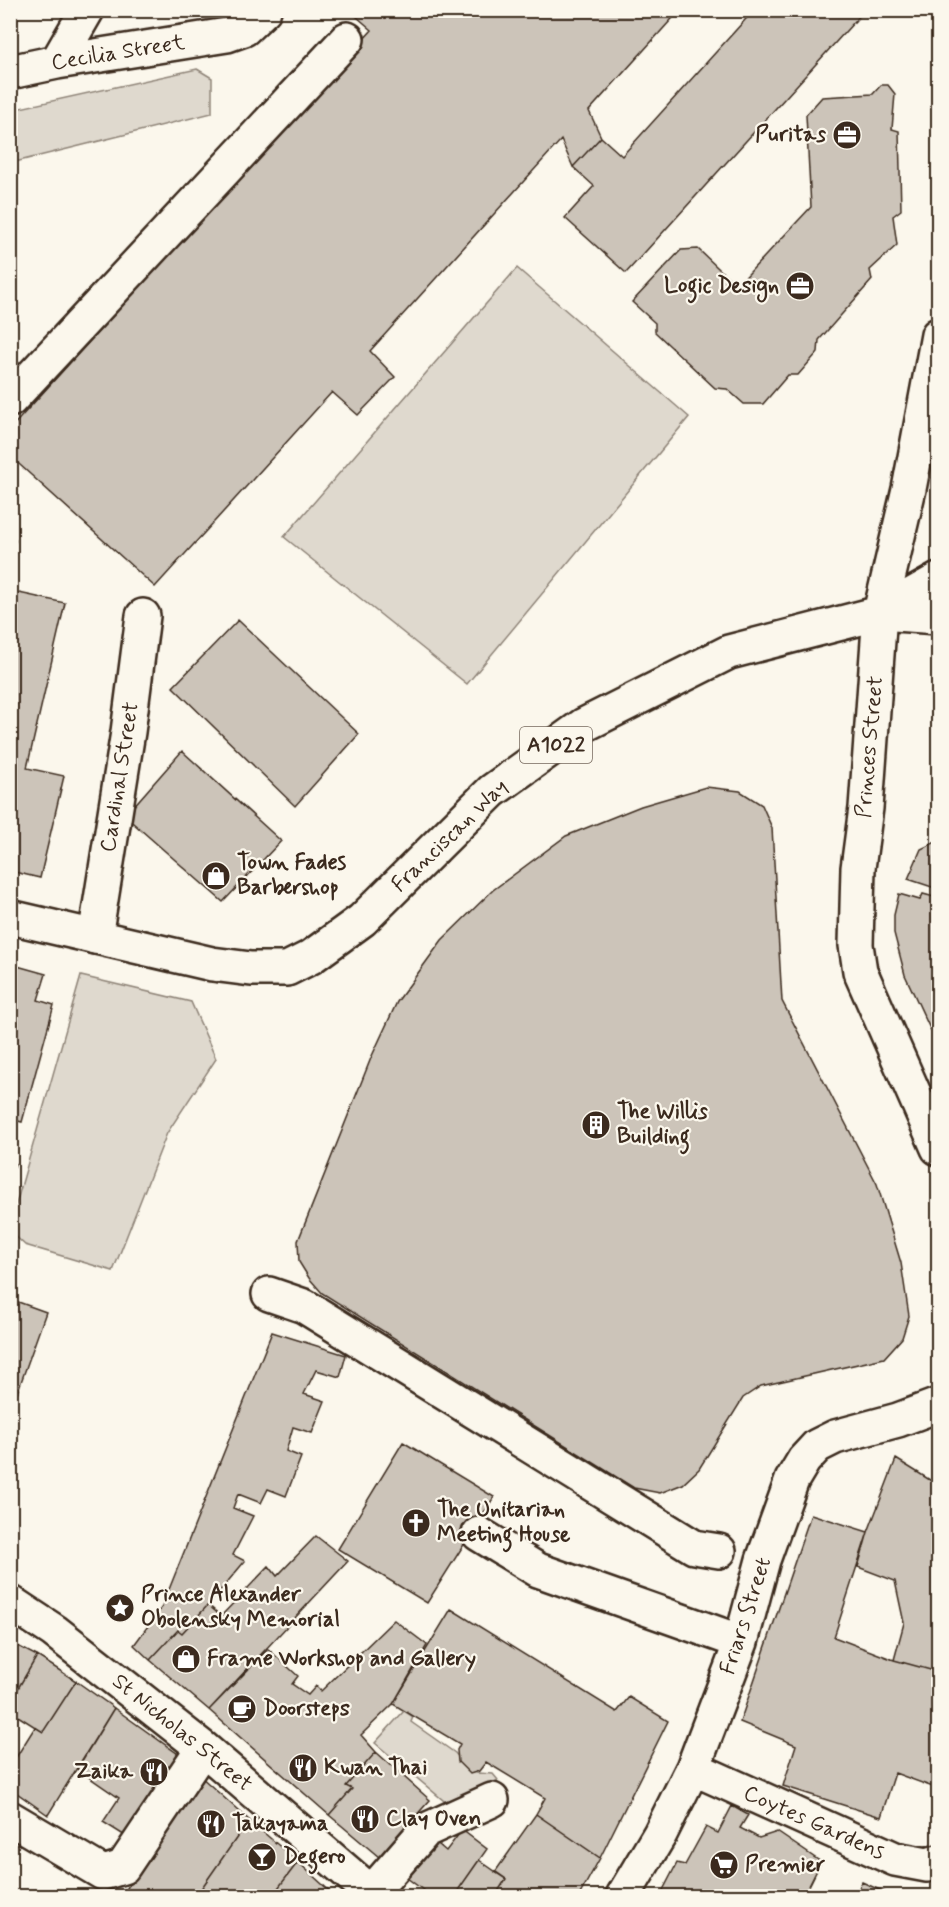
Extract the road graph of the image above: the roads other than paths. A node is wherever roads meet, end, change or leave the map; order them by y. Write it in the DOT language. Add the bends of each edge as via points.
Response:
graph roads {
  1 [pos="87,10"];
  2 [pos="264,10"];
  3 [pos="346,39"];
  4 [pos="57,62"];
  5 [pos="10,72"];
  6 [pos="939,334"];
  7 [pos="10,400"];
  8 [pos="939,580"];
  9 [pos="880,613"];
  10 [pos="143,616"];
  11 [pos="939,616"];
  12 [pos="10,917"];
  13 [pos="95,937"];
  14 [pos="937,1138"];
  15 [pos="269,1294"];
  16 [pos="936,1411"];
  17 [pos="479,1534"];
  18 [pos="719,1551"];
  19 [pos="10,1602"];
  20 [pos="741,1642"];
  21 [pos="203,1748"];
  22 [pos="693,1768"];
  23 [pos="492,1800"];
  24 [pos="10,1818"];
  25 [pos="939,1862"];
  26 [pos="373,1895"];
  27 [pos="623,1896"];
  1 -- 4 [label="street"];
  2 -- 4 [label="street, Cecilia Street" via="244,29 227,35"];
  3 -- 7 [label="street"];
  4 -- 5 [label="street, Cecilia Street"];
  6 -- 9 [label="street, Princes Street"];
  8 -- 9 [label="street, A1022"];
  9 -- 11 [label="street, A1022"];
  9 -- 13 [label="street, Franciscan Way / A1022" via="729,652 584,725 492,791 362,920 311,957 287,969 212,964"];
  9 -- 14 [label="street, Princes Street" via="858,868 856,945 860,971"];
  10 -- 13 [label="street, Cardinal Street"];
  12 -- 13 [label="street, Franciscan Way / A1022"];
  15 -- 18 [label="street" via="304,1305 694,1547"];
  16 -- 20 [label="street, Friars Street" via="835,1437 817,1446 804,1460 792,1480 764,1560"];
  17 -- 20 [label="street" via="538,1570"];
  19 -- 21 [label="street, St Nicholas Street"];
  20 -- 22 [label="street, Friars Street"];
  21 -- 24 [label="street" via="123,1867 103,1873"];
  21 -- 26 [label="street, St Nicholas Street"];
  22 -- 25 [label="street, Coytes Gardens" via="895,1859 927,1865"];
  22 -- 27 [label="street, Friars Street"];
  23 -- 26 [label="street" via="426,1830"];
}
